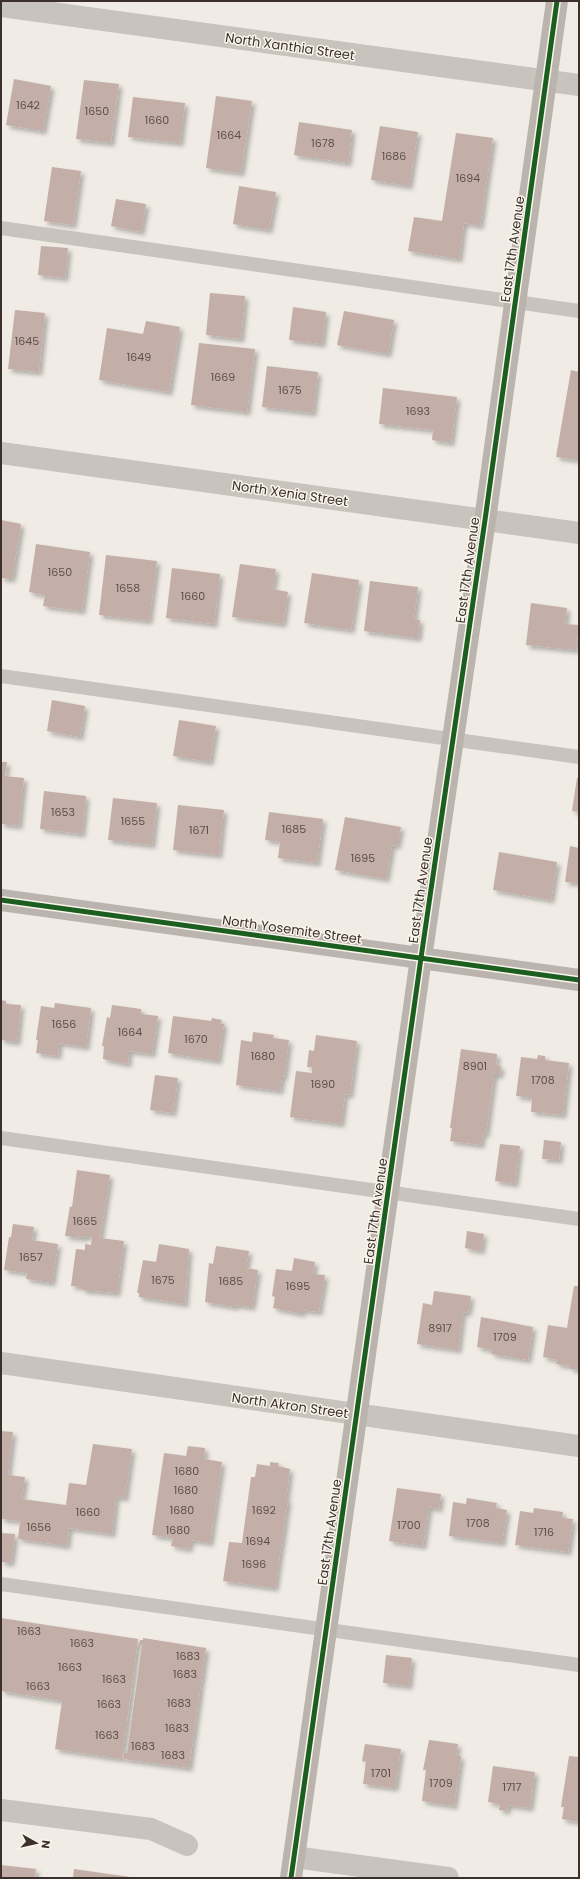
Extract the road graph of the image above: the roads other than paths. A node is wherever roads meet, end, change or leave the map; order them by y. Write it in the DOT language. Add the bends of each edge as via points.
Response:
graph roads {
  1 [pos="557,1"];
  2 [pos="1,6"];
  3 [pos="546,81"];
  4 [pos="579,85"];
  5 [pos="1,228"];
  6 [pos="516,302"];
  7 [pos="579,311"];
  8 [pos="1,453"];
  9 [pos="485,520"];
  10 [pos="579,533"];
  11 [pos="1,676"];
  12 [pos="454,739"];
  13 [pos="579,757"];
  14 [pos="1,900"];
  15 [pos="421,958"];
  16 [pos="579,980"];
  17 [pos="1,1138"];
  18 [pos="388,1192"];
  19 [pos="579,1219"];
  20 [pos="1,1364"];
  21 [pos="357,1415"];
  22 [pos="579,1446"];
  23 [pos="1,1584"];
  24 [pos="327,1630"];
  25 [pos="579,1665"];
  26 [pos="1,1810"];
  27 [pos="187,1845"];
  28 [pos="293,1868"];
  29 [pos="448,1878"];
  1 -- 3 [label="street, East 17th Avenue"];
  2 -- 3 [label="street, North Xanthia Street"];
  3 -- 4 [label="street, North Xanthia Street"];
  3 -- 6 [label="street, East 17th Avenue"];
  5 -- 6 [label="lane"];
  6 -- 7 [label="lane"];
  6 -- 9 [label="street, East 17th Avenue"];
  8 -- 9 [label="street, North Xenia Street"];
  9 -- 10 [label="street, North Xenia Street"];
  9 -- 12 [label="street, East 17th Avenue"];
  11 -- 12 [label="lane"];
  12 -- 13 [label="lane"];
  12 -- 15 [label="street, East 17th Avenue"];
  14 -- 15 [label="street, North Yosemite Street"];
  15 -- 16 [label="street, North Yosemite Street"];
  15 -- 18 [label="street, East 17th Avenue"];
  17 -- 18 [label="lane"];
  18 -- 19 [label="lane"];
  18 -- 21 [label="street, East 17th Avenue"];
  20 -- 21 [label="street, North Akron Street"];
  21 -- 22 [label="street, North Akron Street"];
  21 -- 24 [label="street, East 17th Avenue"];
  23 -- 24 [label="lane"];
  24 -- 25 [label="lane"];
  24 -- 28 [label="street, East 17th Avenue"];
  26 -- 27 [label="street" via="151,1829"];
  28 -- 29 [label="street"];
}
